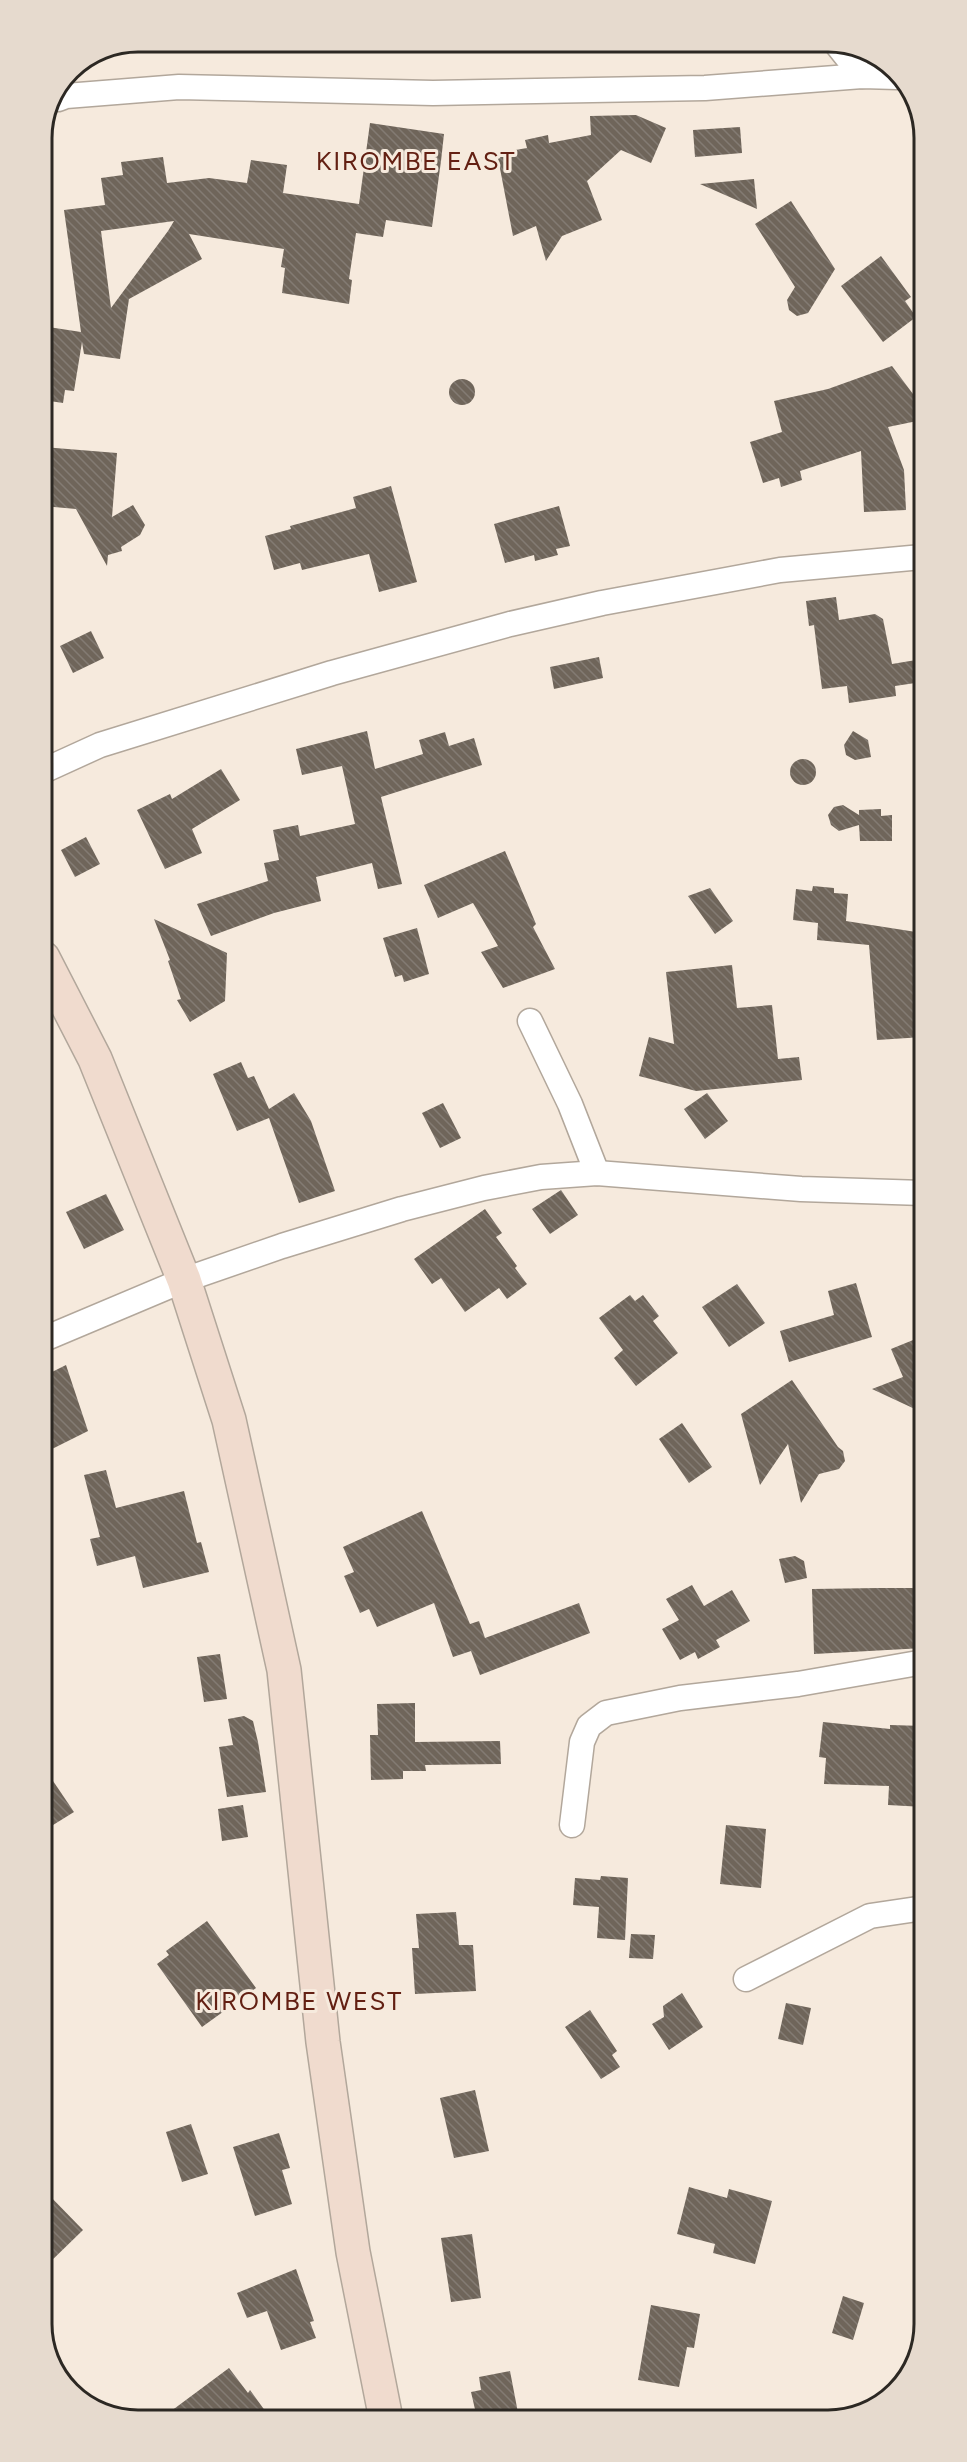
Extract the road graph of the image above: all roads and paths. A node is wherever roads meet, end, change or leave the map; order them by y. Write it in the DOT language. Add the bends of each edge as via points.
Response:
graph roads {
  1 [pos="845,54"];
  2 [pos="862,76"];
  3 [pos="888,77"];
  4 [pos="64,97"];
  5 [pos="914,558"];
  6 [pos="53,767"];
  7 [pos="53,977"];
  8 [pos="530,1021"];
  9 [pos="597,1173"];
  10 [pos="914,1192"];
  11 [pos="184,1280"];
  12 [pos="52,1335"];
  13 [pos="914,1664"];
  14 [pos="572,1825"];
  15 [pos="914,1909"];
  16 [pos="746,1979"];
  17 [pos="384,2409"];
  1 -- 2 [label="street"];
  2 -- 3 [label="street"];
  2 -- 4 [label="street" via="705,88 444,93 179,87"];
  5 -- 6 [label="street" via="780,570 510,624 333,673 100,745"];
  7 -- 11 [label="street" via="95,1059"];
  8 -- 9 [label="street" via="570,1104"];
  9 -- 10 [label="street" via="801,1189"];
  9 -- 11 [label="street" via="542,1177 433,1201"];
  11 -- 12 [label="street"];
  11 -- 17 [label="street" via="229,1420 279,1645 322,2042 353,2252"];
  13 -- 14 [label="street" via="798,1684 680,1698 606,1713 590,1726 582,1742"];
  15 -- 16 [label="street" via="870,1916"];
}
